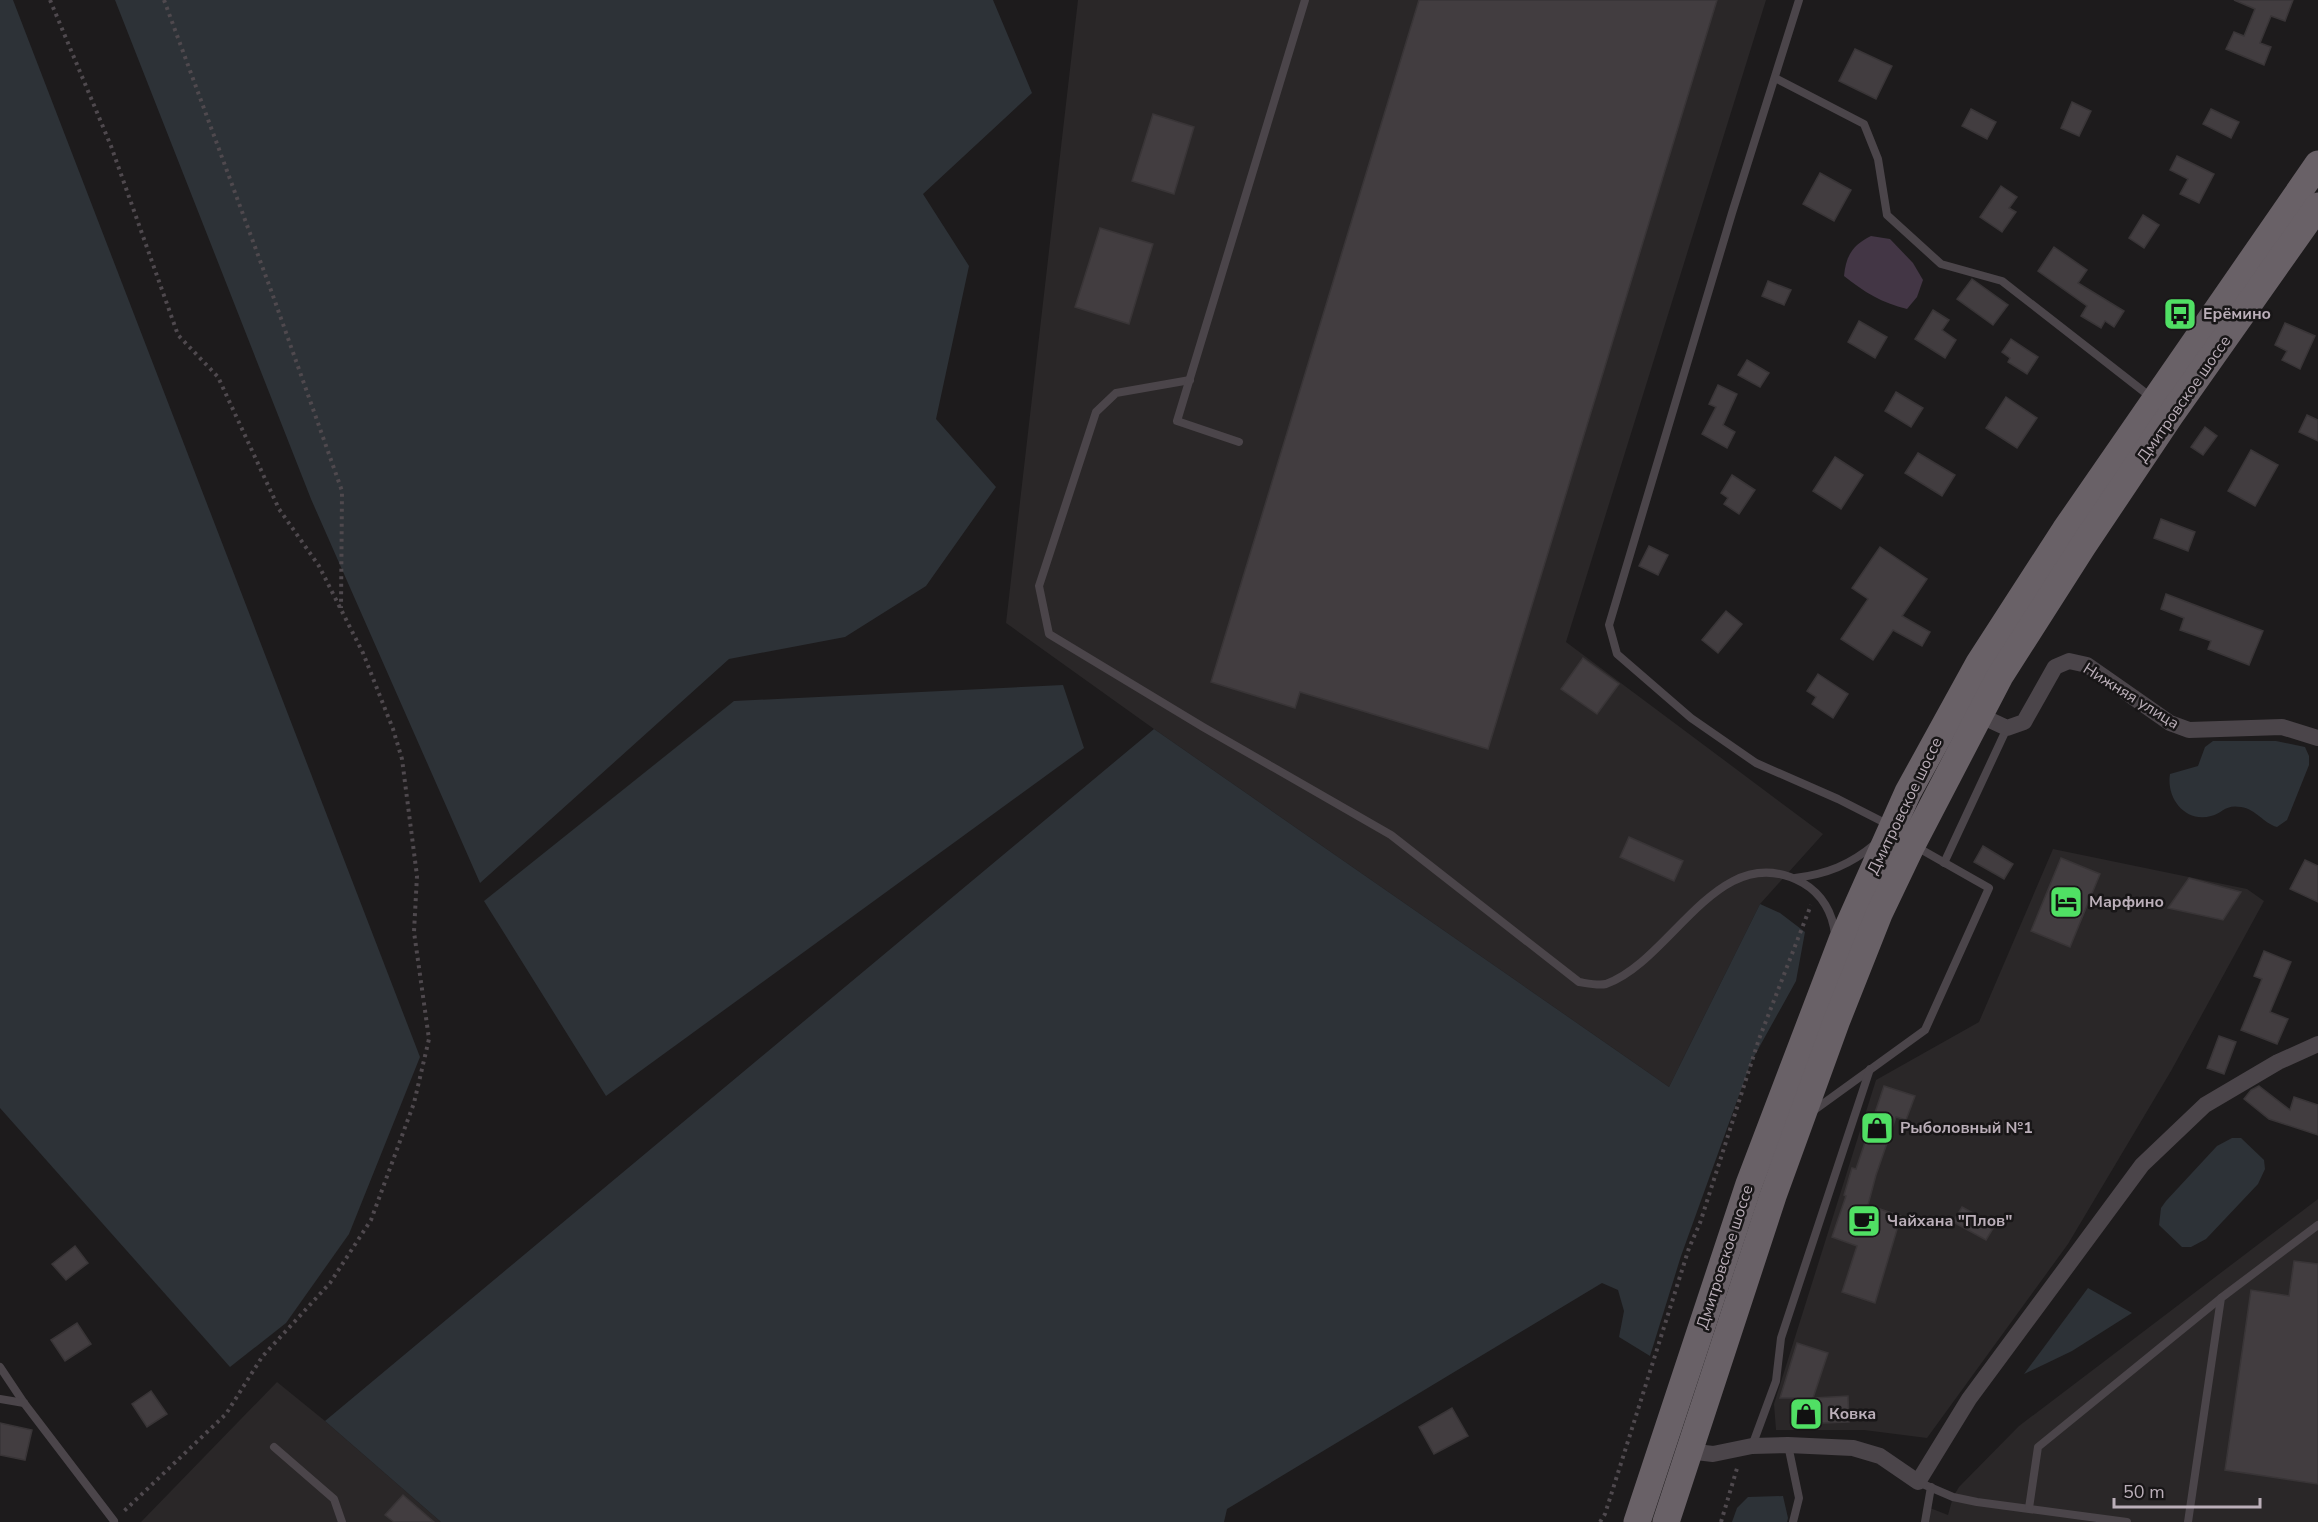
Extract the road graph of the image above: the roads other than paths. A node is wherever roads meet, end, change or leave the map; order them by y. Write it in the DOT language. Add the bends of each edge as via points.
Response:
graph roads {
  1 [pos="1305,0"];
  2 [pos="1799,0"];
  3 [pos="1775,78"];
  4 [pos="2318,164"];
  5 [pos="2318,206"];
  6 [pos="1190,380"];
  7 [pos="2155,400"];
  8 [pos="1239,442"];
  9 [pos="1979,715"];
  10 [pos="2007,728"];
  11 [pos="2318,738"];
  12 [pos="1898,835"];
  13 [pos="1944,863"];
  14 [pos="1794,878"];
  15 [pos="1837,953"];
  16 [pos="2318,1044"];
  17 [pos="1870,1069"];
  18 [pos="1800,1120"];
  19 [pos="2318,1224"];
  20 [pos="2221,1298"];
  21 [pos="0,1367"];
  22 [pos="0,1399"];
  23 [pos="24,1403"];
  24 [pos="1788,1445"];
  25 [pos="274,1447"];
  26 [pos="1748,1447"];
  27 [pos="1688,1450"];
  28 [pos="1924,1484"];
  29 [pos="2029,1508"];
  30 [pos="114,1521"];
  31 [pos="342,1522"];
  32 [pos="1636,1522"];
  33 [pos="1666,1522"];
  34 [pos="1793,1522"];
  35 [pos="1925,1522"];
  36 [pos="2127,1522"];
  37 [pos="2188,1522"];
  1 -- 6 [label="lane"];
  2 -- 3 [label="lane"];
  3 -- 7 [label="lane" via="1863,124 1878,159 1887,215 1941,264 2002,280"];
  3 -- 12 [label="lane" via="1610,625 1617,654 1691,718 1756,763 1838,799"];
  4 -- 7 [label="highway, Дмитровское шоссе"];
  5 -- 9 [label="highway, Дмитровское шоссе" via="2083,546"];
  6 -- 8 [label="lane" via="1177,421"];
  6 -- 14 [label="lane" via="1116,393 1096,412 1039,586 1049,634 1391,835 1579,982 1604,985 1636,966 1701,904 1736,878 1753,873"];
  7 -- 12 [label="highway, Дмитровское шоссе" via="1979,663 1908,792"];
  9 -- 10 [label="street"];
  9 -- 12 [label="highway, Дмитровское шоссе"];
  10 -- 11 [label="street, Нижняя улица" via="2025,722 2055,667 2069,661 2087,665 2170,723 2189,730 2282,727"];
  10 -- 13 [label="lane"];
  12 -- 13 [label="lane"];
  12 -- 14 [label="lane" via="1844,866 1821,875"];
  12 -- 15 [label="highway, Дмитровское шоссе"];
  12 -- 18 [label="highway, Дмитровское шоссе" via="1879,914"];
  13 -- 17 [label="lane" via="1989,888 1925,1030"];
  14 -- 15 [label="lane" via="1817,891 1834,925"];
  15 -- 32 [label="highway, Дмитровское шоссе" via="1749,1184"];
  16 -- 28 [label="street" via="2278,1062 2205,1105 2142,1164 1969,1399"];
  17 -- 18 [label="lane"];
  17 -- 26 [label="lane" via="1781,1338 1776,1381"];
  18 -- 27 [label="highway, Дмитровское шоссе"];
  19 -- 20 [label="lane"];
  20 -- 29 [label="lane" via="2038,1447"];
  20 -- 37 [label="lane"];
  21 -- 23 [label="lane"];
  22 -- 23 [label="lane"];
  23 -- 30 [label="lane"];
  24 -- 26 [label="street"];
  24 -- 28 [label="street" via="1853,1448 1880,1456"];
  24 -- 34 [label="lane" via="1799,1498"];
  25 -- 31 [label="lane" via="334,1499"];
  26 -- 27 [label="street" via="1713,1454"];
  27 -- 33 [label="highway, Дмитровское шоссе"];
  28 -- 29 [label="lane" via="1953,1497"];
  28 -- 35 [label="lane"];
  29 -- 36 [label="lane"];
}
